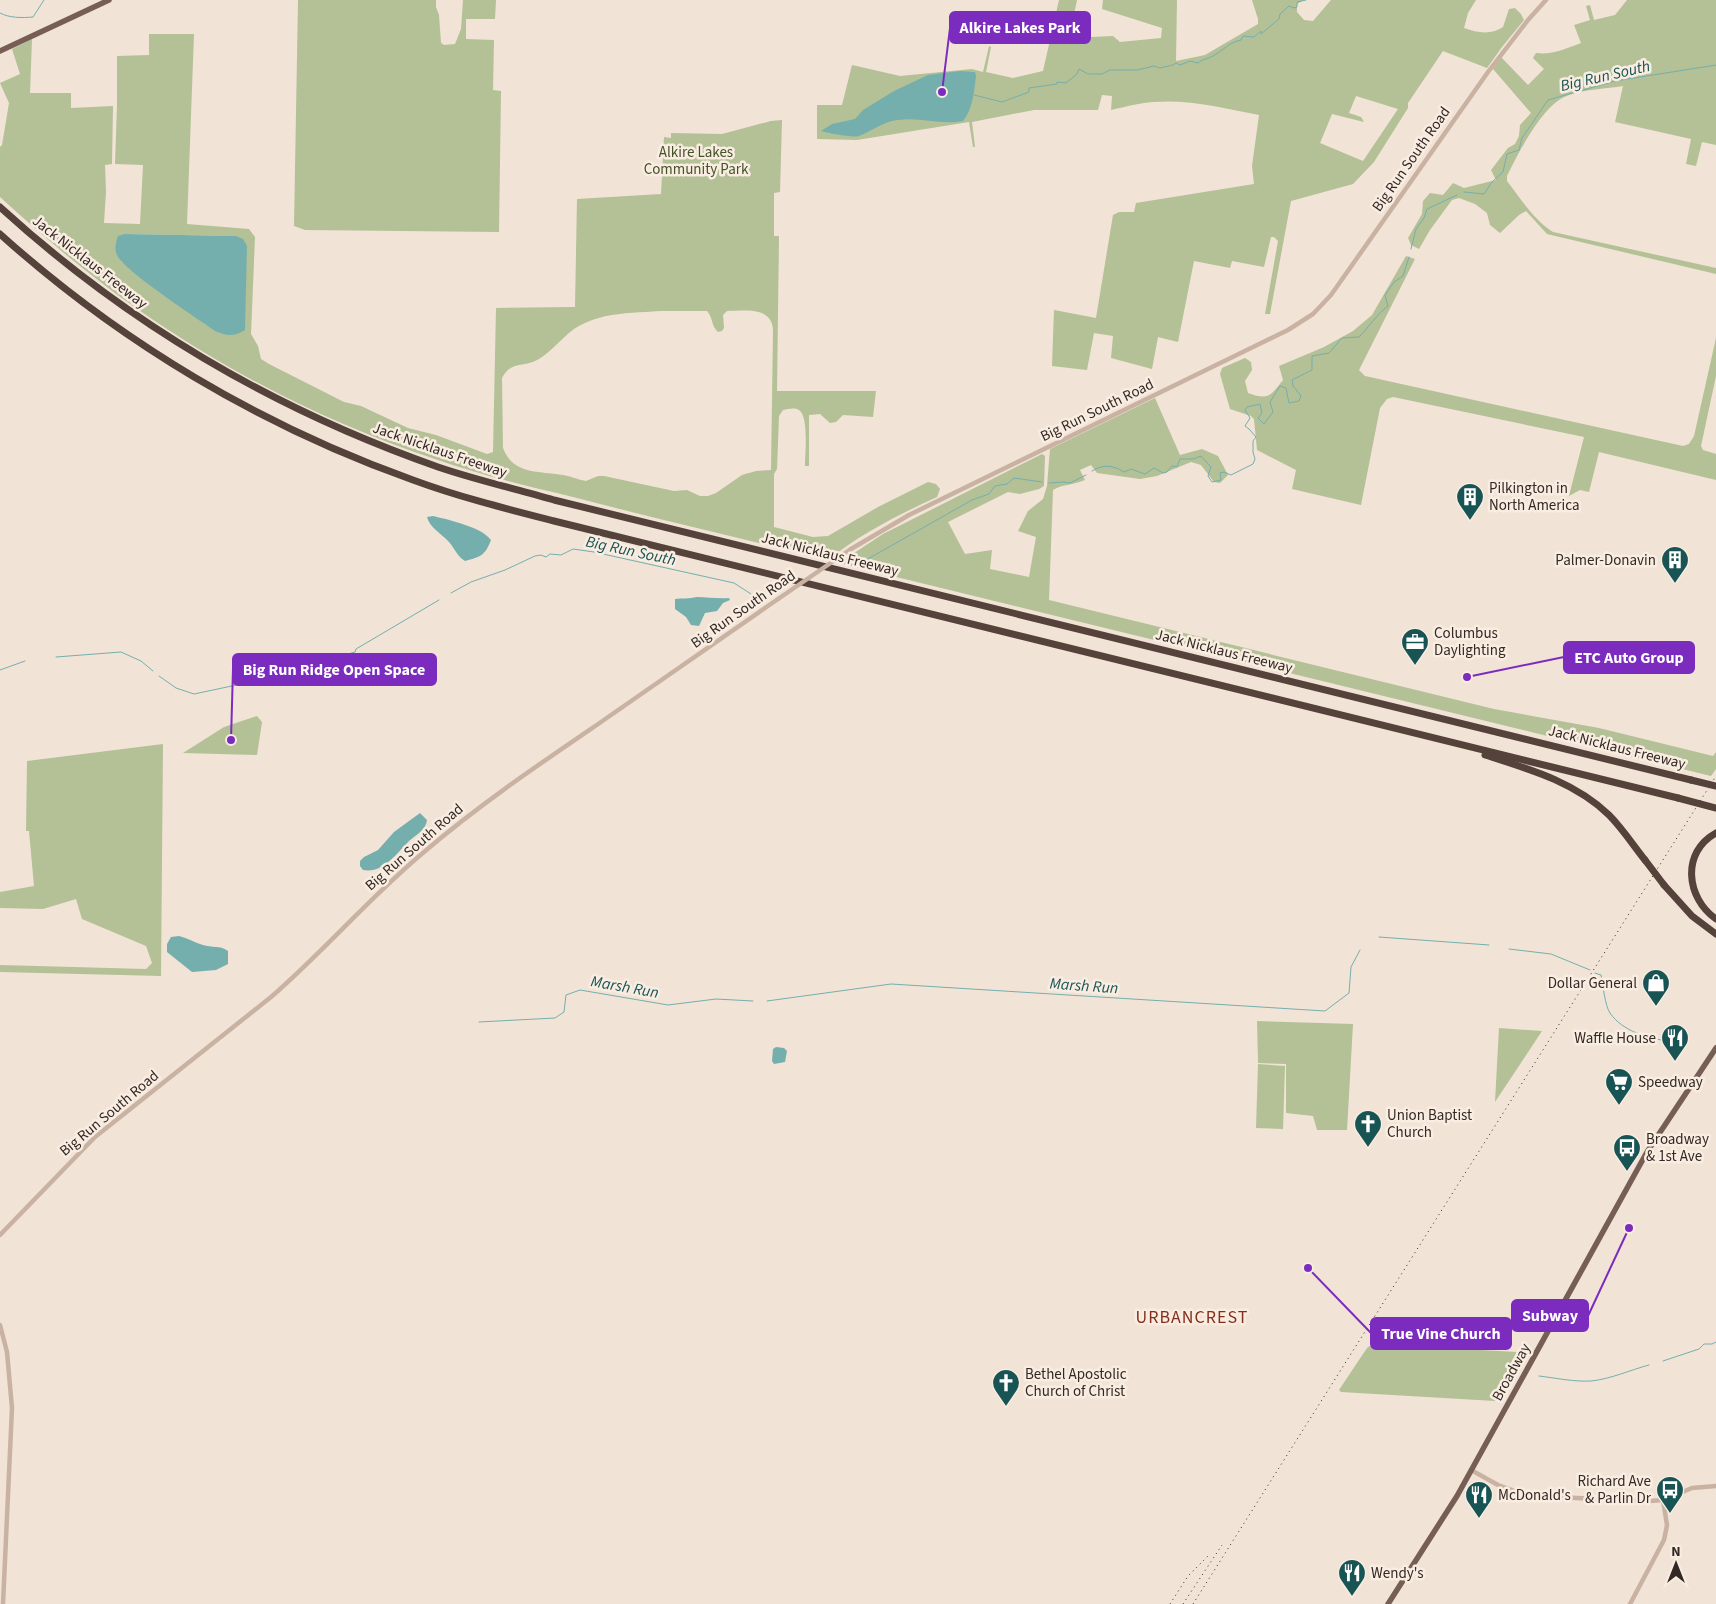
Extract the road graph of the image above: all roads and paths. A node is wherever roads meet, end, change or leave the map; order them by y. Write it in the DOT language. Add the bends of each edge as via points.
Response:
graph roads {
  1 [pos="109,0"];
  2 [pos="1546,0"];
  3 [pos="0,51"];
  4 [pos="0,207"];
  5 [pos="0,234"];
  6 [pos="1427,737"];
  7 [pos="1716,786"];
  8 [pos="1716,808"];
  9 [pos="1716,833"];
  10 [pos="1716,919"];
  11 [pos="1716,934"];
  12 [pos="1716,1048"];
  13 [pos="0,1235"];
  14 [pos="0,1325"];
  15 [pos="1471,1470"];
  16 [pos="1716,1486"];
  17 [pos="1663,1500"];
  18 [pos="2,1604"];
  19 [pos="1388,1604"];
  20 [pos="1630,1604"];
  1 -- 3 [label="main road"];
  2 -- 13 [label="street, Big Run South Road, bridge" via="1503,51 1331,295 1313,314 909,515 851,549 541,763 424,852 271,997 95,1137"];
  4 -- 7 [label="highway, Jack Nicklaus Freeway, bridge" via="55,255 140,319 207,361 314,418 438,467 564,503"];
  5 -- 6 [label="highway" via="76,298 196,378 292,430 414,480 502,508"];
  6 -- 8 [label="highway, bridge"];
  6 -- 11 [label="highway, bridge" via="1536,772 1594,801 1610,816 1664,886 1692,916"];
  9 -- 10 [label="highway" via="1703,843 1692,874 1700,904"];
  12 -- 15 [label="main road, Broadway" via="1647,1152"];
  14 -- 18 [label="street" via="7,1352 12,1408"];
  15 -- 17 [label="street" via="1508,1489 1537,1498"];
  15 -- 19 [label="main road, Broadway"];
  16 -- 17 [label="street" via="1692,1488"];
  17 -- 20 [label="street" via="1667,1525 1664,1540"];
}
